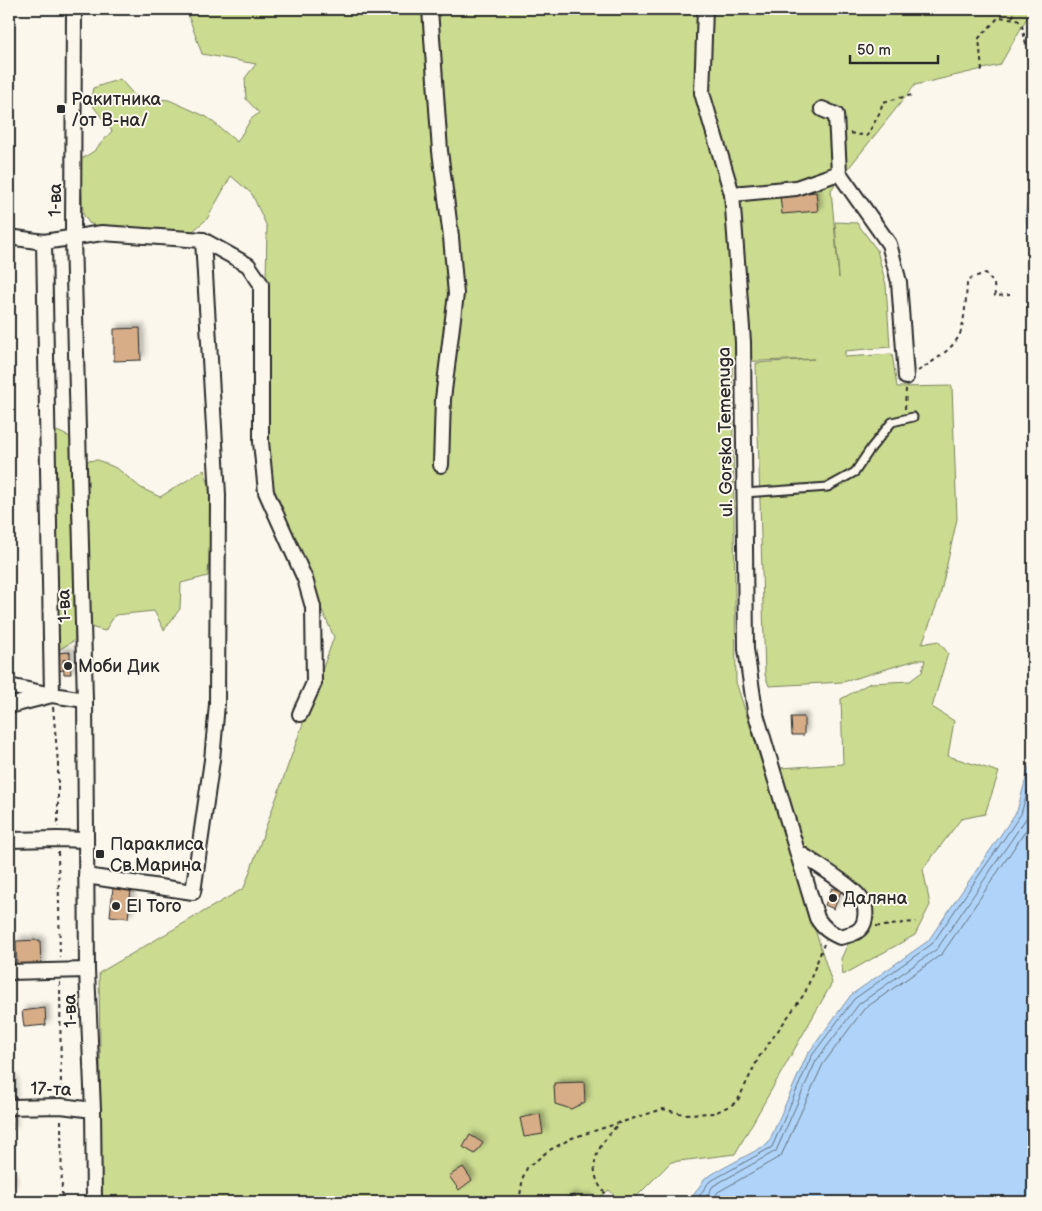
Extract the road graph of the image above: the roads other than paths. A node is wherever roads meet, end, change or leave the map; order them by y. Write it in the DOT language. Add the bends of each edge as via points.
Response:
graph roads {
  1 [pos="74,9"];
  2 [pos="430,9"];
  3 [pos="705,9"];
  4 [pos="822,109"];
  5 [pos="839,173"];
  6 [pos="732,194"];
  7 [pos="9,236"];
  8 [pos="73,237"];
  9 [pos="203,240"];
  10 [pos="44,242"];
  11 [pos="906,377"];
  12 [pos="913,417"];
  13 [pos="441,465"];
  14 [pos="744,493"];
  15 [pos="9,686"];
  16 [pos="52,694"];
  17 [pos="85,700"];
  18 [pos="9,706"];
  19 [pos="300,714"];
  20 [pos="9,840"];
  21 [pos="85,840"];
  22 [pos="798,852"];
  23 [pos="86,876"];
  24 [pos="87,970"];
  25 [pos="9,972"];
  26 [pos="9,1107"];
  27 [pos="92,1110"];
  28 [pos="94,1202"];
  1 -- 8 [label="street, 1-ва"];
  2 -- 13 [label="street" via="440,151 456,294 443,399"];
  3 -- 6 [label="street, ul. Gorska Temenuga" via="702,92"];
  4 -- 5 [label="street" via="836,116"];
  5 -- 6 [label="street" via="796,188"];
  5 -- 11 [label="street" via="889,244 899,282"];
  6 -- 14 [label="street, ul. Gorska Temenuga" via="743,342"];
  7 -- 10 [label="street"];
  8 -- 9 [label="street" via="102,233"];
  8 -- 10 [label="street"];
  8 -- 17 [label="street, 1-ва"];
  9 -- 19 [label="street" via="248,265 261,284 261,442 266,492 305,579 313,607 314,683"];
  9 -- 23 [label="street" via="218,495 217,704 193,892"];
  10 -- 16 [label="street"];
  12 -- 14 [label="lane" via="892,422 855,472 828,487"];
  14 -- 22 [label="street, ul. Gorska Temenuga" via="746,649 755,711"];
  15 -- 16 [label="street"];
  16 -- 17 [label="street"];
  16 -- 18 [label="street"];
  17 -- 21 [label="street, 1-ва"];
  20 -- 21 [label="street"];
  21 -- 23 [label="street, 1-ва"];
  22 -- 22 [label="street, ul. Gorska Temenuga" via="822,926 840,937 858,932 863,925 865,908 861,899"];
  23 -- 24 [label="street, 1-ва"];
  24 -- 25 [label="street"];
  24 -- 27 [label="street, 1-ва"];
  26 -- 27 [label="street, 17-та" via="61,1106"];
  27 -- 28 [label="street, 1-ва"];
}
